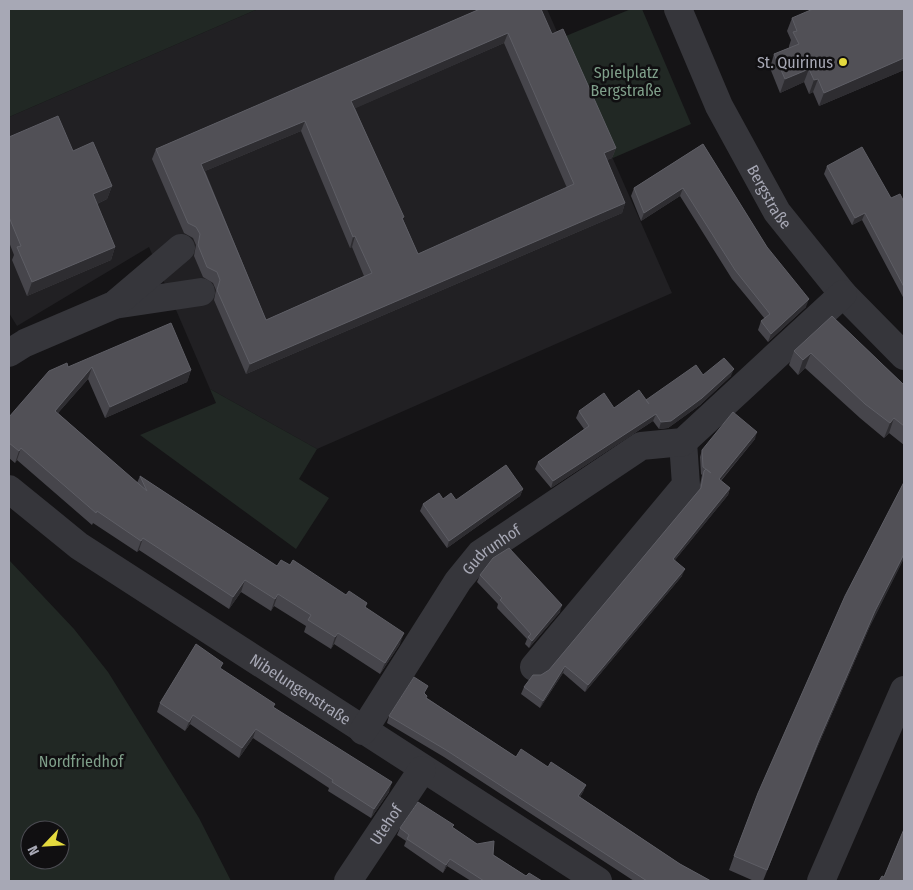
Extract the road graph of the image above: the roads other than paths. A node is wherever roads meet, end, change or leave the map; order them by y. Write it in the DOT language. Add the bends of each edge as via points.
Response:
graph roads {
  1 [pos="678,9"];
  2 [pos="181,248"];
  3 [pos="202,292"];
  4 [pos="843,294"];
  5 [pos="114,305"];
  6 [pos="9,353"];
  7 [pos="904,356"];
  8 [pos="683,442"];
  9 [pos="9,489"];
  10 [pos="534,667"];
  11 [pos="904,690"];
  12 [pos="363,732"];
  13 [pos="422,770"];
  14 [pos="348,881"];
  15 [pos="598,881"];
  16 [pos="821,881"];
  1 -- 4 [label="street, Bergstraße" via="719,106 777,212"];
  2 -- 5 [label="street"];
  3 -- 5 [label="street"];
  4 -- 7 [label="street, Bergstraße"];
  4 -- 8 [label="street"];
  5 -- 6 [label="street"];
  8 -- 10 [label="street" via="686,485"];
  8 -- 12 [label="street, Gudrunhof" via="641,446 480,554 458,581"];
  9 -- 12 [label="street, Nibelungenstraße" via="78,546"];
  11 -- 16 [label="street"];
  12 -- 13 [label="street, Nibelungenstraße"];
  13 -- 14 [label="street, Utehof"];
  13 -- 15 [label="street, Nibelungenstraße"];
}
